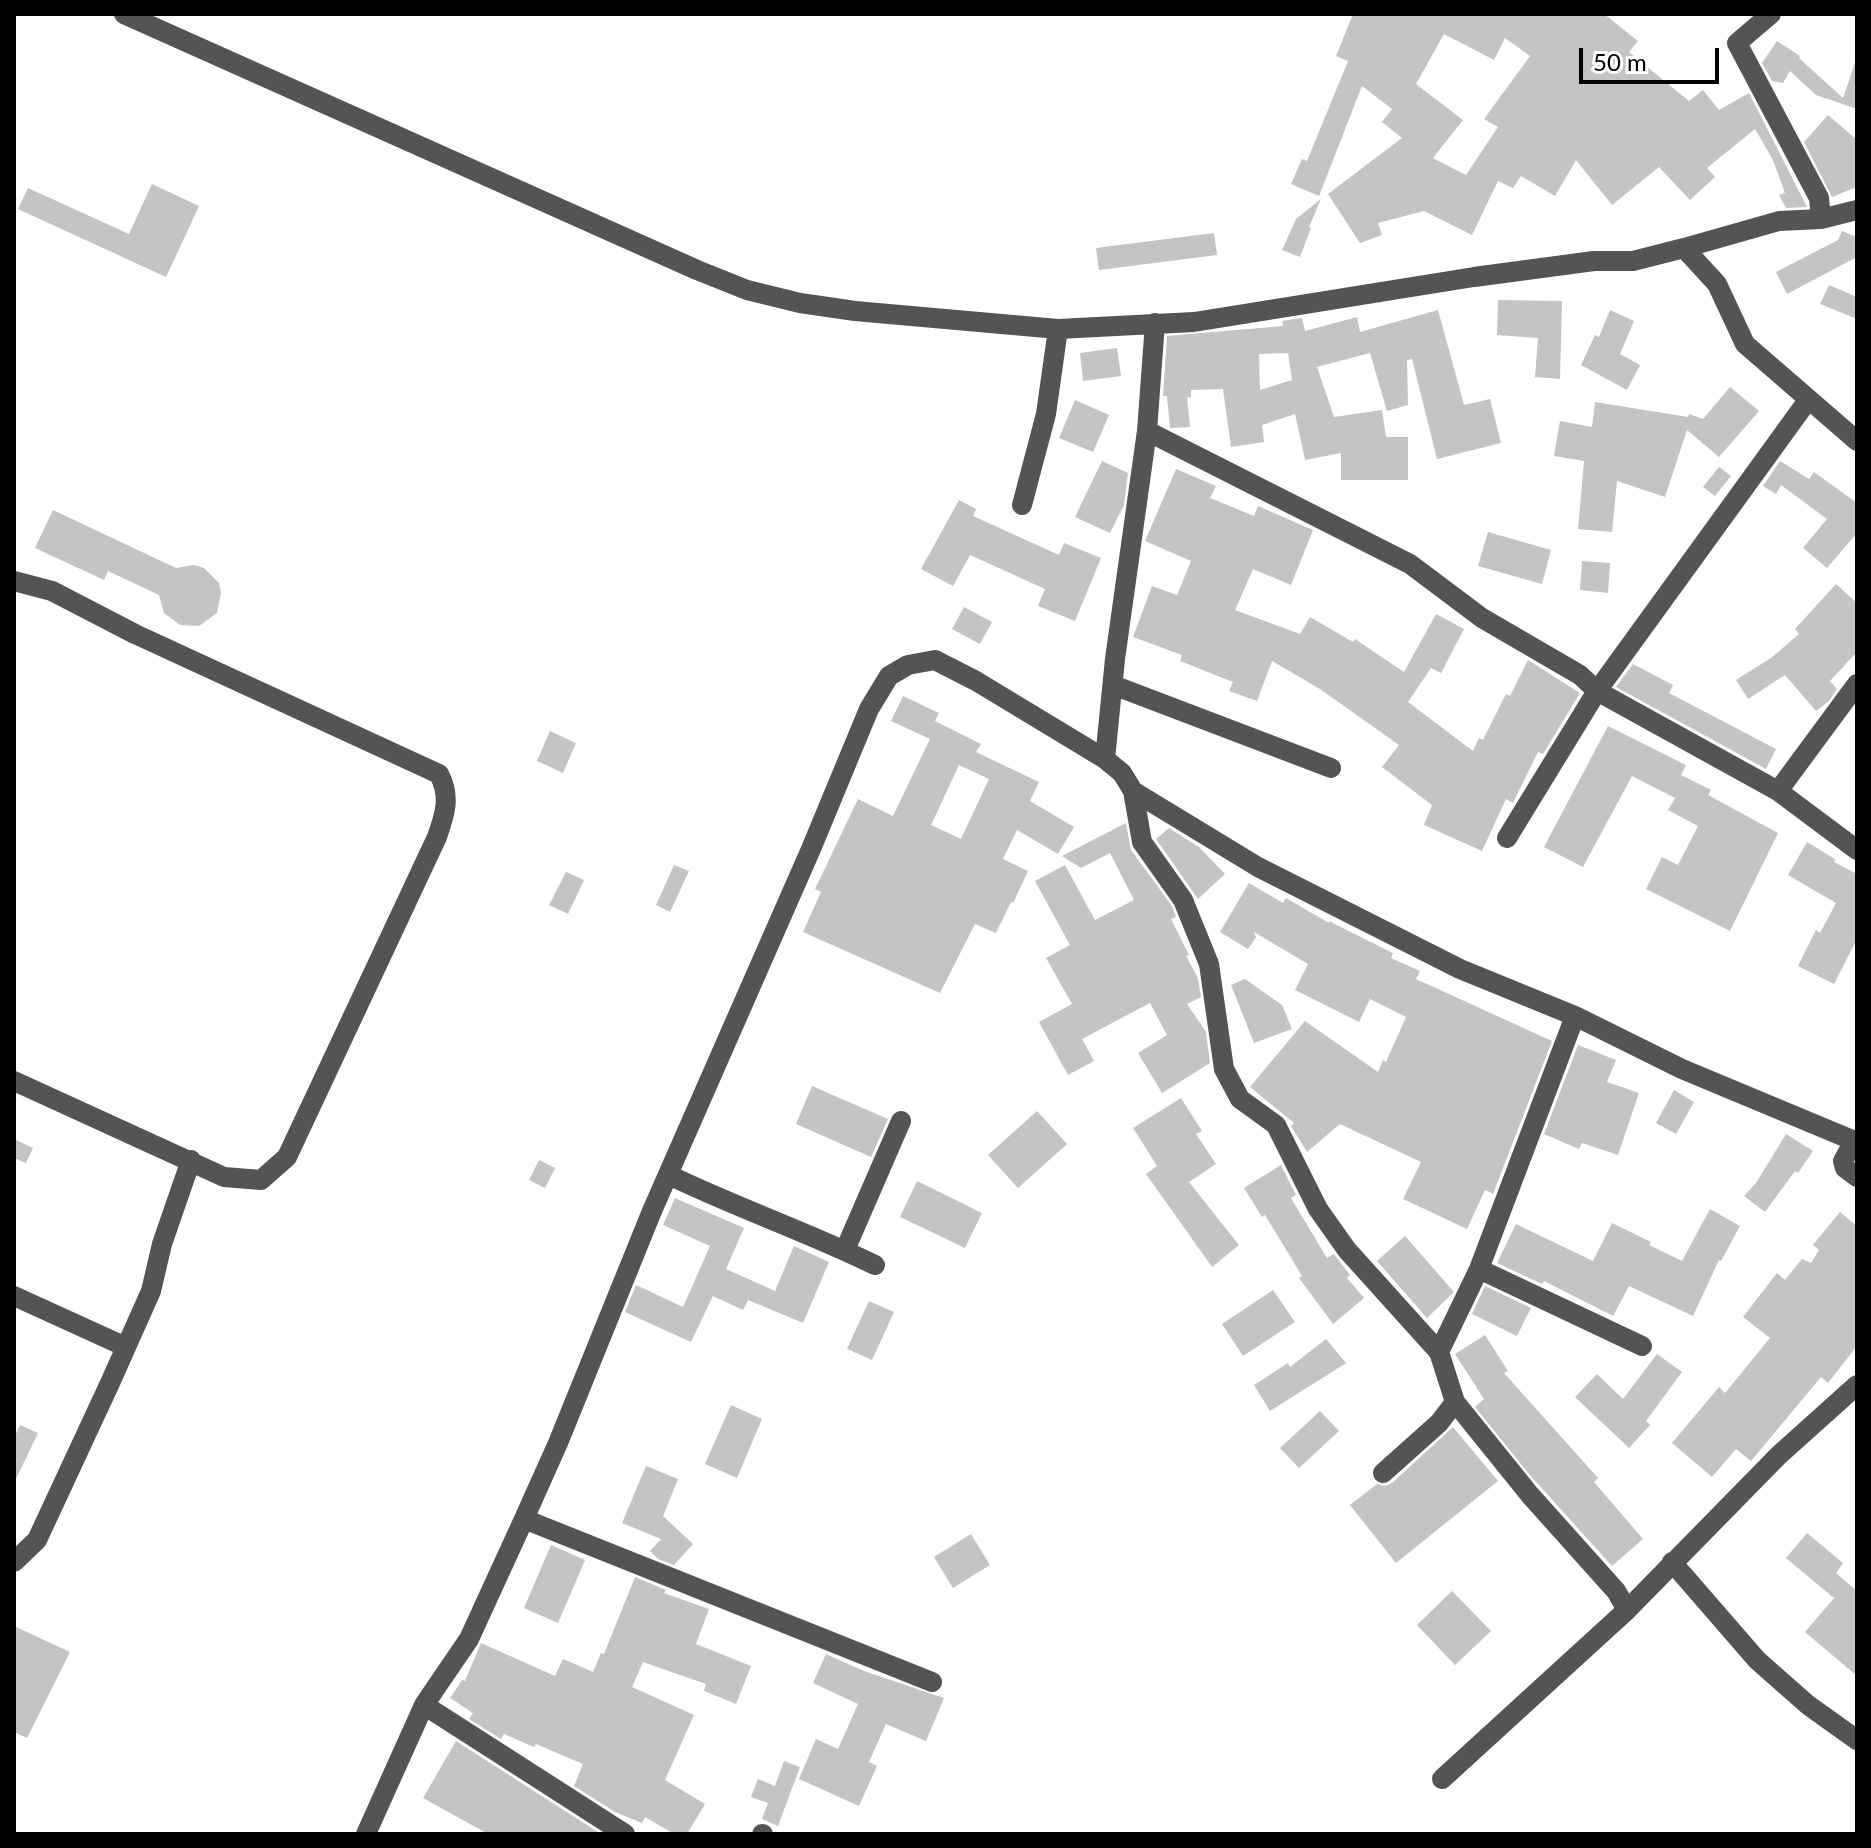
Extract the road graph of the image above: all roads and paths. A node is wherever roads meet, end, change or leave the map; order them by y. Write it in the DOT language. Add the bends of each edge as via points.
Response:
graph roads {
  1 [pos="124,14"];
  2 [pos="1771,14"];
  3 [pos="1857,210"];
  4 [pos="1821,219"];
  5 [pos="1684,248"];
  6 [pos="1155,323"];
  7 [pos="1058,329"];
  8 [pos="1808,400"];
  9 [pos="1147,431"];
  10 [pos="1857,441"];
  11 [pos="1022,505"];
  12 [pos="14,581"];
  13 [pos="1857,684"];
  14 [pos="1113,685"];
  15 [pos="1597,691"];
  16 [pos="1105,759"];
  17 [pos="1331,768"];
  18 [pos="1133,791"];
  19 [pos="1778,791"];
  20 [pos="1507,838"];
  21 [pos="1857,850"];
  22 [pos="1575,1016"];
  23 [pos="14,1081"];
  24 [pos="901,1121"];
  25 [pos="1856,1141"];
  26 [pos="191,1160"];
  27 [pos="669,1175"];
  28 [pos="1857,1177"];
  29 [pos="845,1250"];
  30 [pos="875,1265"];
  31 [pos="1479,1269"];
  32 [pos="14,1296"];
  33 [pos="1642,1346"];
  34 [pos="126,1347"];
  35 [pos="1439,1352"];
  36 [pos="1857,1385"];
  37 [pos="1455,1402"];
  38 [pos="1383,1473"];
  39 [pos="524,1519"];
  40 [pos="14,1562"];
  41 [pos="1672,1562"];
  42 [pos="1627,1610"];
  43 [pos="932,1682"];
  44 [pos="424,1705"];
  45 [pos="1857,1740"];
  46 [pos="1442,1779"];
  47 [pos="366,1834"];
  48 [pos="625,1834"];
  1 -- 7 [label="street" via="747,290 855,311"];
  2 -- 4 [label="street" via="1737,43 1819,198"];
  3 -- 4 [label="street"];
  4 -- 5 [label="street" via="1779,221"];
  5 -- 6 [label="street" via="1633,261 1594,261 1194,322"];
  5 -- 8 [label="street" via="1717,284 1745,344"];
  6 -- 7 [label="street"];
  6 -- 9 [label="street"];
  7 -- 11 [label="street" via="1046,414"];
  8 -- 10 [label="street"];
  8 -- 15 [label="street"];
  9 -- 14 [label="street"];
  9 -- 15 [label="street" via="1410,564 1482,618 1580,675"];
  12 -- 26 [label="street" via="52,591 439,774 446,786 448,807 437,837 287,1157 261,1180 224,1177"];
  13 -- 19 [label="street"];
  14 -- 16 [label="street"];
  14 -- 17 [label="street"];
  15 -- 19 [label="street"];
  15 -- 20 [label="street"];
  16 -- 18 [label="street"];
  16 -- 27 [label="street" via="935,660 908,665 889,676 869,709"];
  18 -- 22 [label="street" via="1299,888 1460,969"];
  18 -- 35 [label="street" via="1142,842 1183,900 1209,964 1224,1069 1240,1099 1276,1125 1339,1240"];
  19 -- 21 [label="street"];
  22 -- 25 [label="street" via="1682,1069"];
  22 -- 31 [label="street"];
  23 -- 26 [label="street"];
  24 -- 29 [label="street"];
  25 -- 28 [label="street" via="1843,1161"];
  26 -- 34 [label="street" via="151,1291"];
  27 -- 29 [label="street"];
  27 -- 39 [label="street"];
  29 -- 30 [label="street"];
  31 -- 33 [label="street"];
  31 -- 35 [label="street"];
  32 -- 34 [label="street"];
  34 -- 40 [label="street" via="37,1540"];
  35 -- 37 [label="street"];
  36 -- 41 [label="street"];
  37 -- 38 [label="street"];
  37 -- 42 [label="street"];
  39 -- 43 [label="street"];
  39 -- 44 [label="street" via="469,1639"];
  41 -- 42 [label="street"];
  41 -- 45 [label="street" via="1757,1660"];
  42 -- 46 [label="street"];
  44 -- 47 [label="street"];
  44 -- 48 [label="street"];
}
